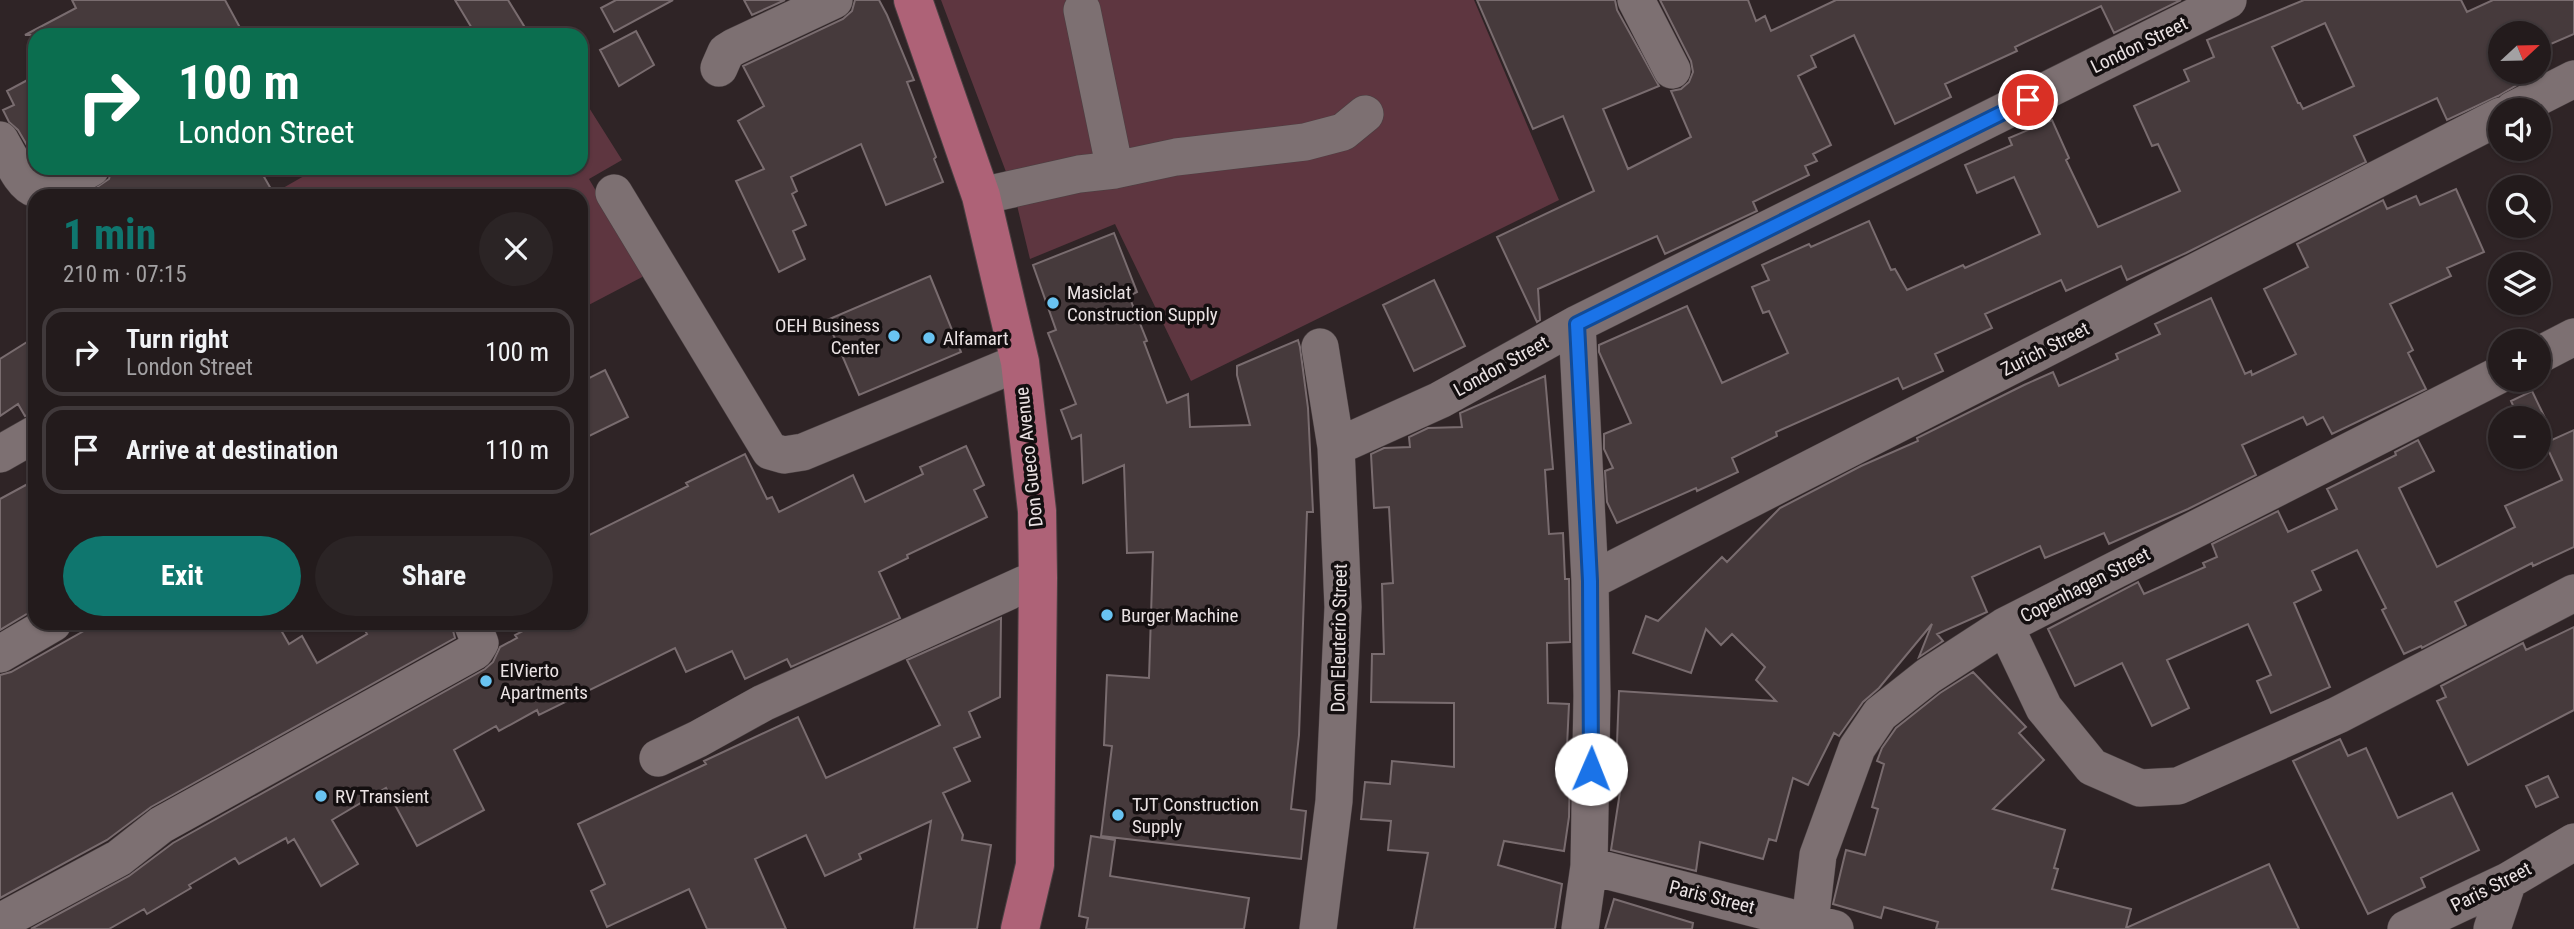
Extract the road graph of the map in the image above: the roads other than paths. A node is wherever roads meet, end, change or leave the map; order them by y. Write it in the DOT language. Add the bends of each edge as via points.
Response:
graph roads {
  1 [pos="834,0"];
  2 [pos="913,0"];
  3 [pos="1636,0"];
  4 [pos="2228,0"];
  5 [pos="1082,10"];
  6 [pos="719,68"];
  7 [pos="1672,70"];
  8 [pos="2574,79"];
  9 [pos="2537,98"];
  10 [pos="1365,114"];
  11 [pos="2488,123"];
  12 [pos="0,140"];
  13 [pos="1115,170"];
  14 [pos="79,175"];
  15 [pos="34,189"];
  16 [pos="55,189"];
  17 [pos="614,193"];
  18 [pos="981,196"];
  19 [pos="1577,324"];
  20 [pos="2574,337"];
  21 [pos="1320,347"];
  22 [pos="2551,349"];
  23 [pos="1020,362"];
  24 [pos="2488,381"];
  25 [pos="28,438"];
  26 [pos="1336,447"];
  27 [pos="0,454"];
  28 [pos="1038,578"];
  29 [pos="1590,581"];
  30 [pos="2574,593"];
  31 [pos="2005,626"];
  32 [pos="41,630"];
  33 [pos="475,630"];
  34 [pos="0,654"];
  35 [pos="659,758"];
  36 [pos="2574,842"];
  37 [pos="1589,866"];
  38 [pos="2508,881"];
  39 [pos="0,922"];
  40 [pos="1823,926"];
  41 [pos="1020,929"];
  42 [pos="1318,929"];
  43 [pos="1580,929"];
  44 [pos="2406,929"];
  45 [pos="2491,929"];
  1 -- 6 [label="street" via="734,47 726,52"];
  2 -- 18 [label="main road, Don Gueco Avenue"];
  3 -- 7 [label="street"];
  4 -- 19 [label="street, London Street"];
  5 -- 13 [label="street"];
  8 -- 9 [label="street"];
  10 -- 13 [label="street" via="1343,132 1304,142 1176,157"];
  11 -- 29 [label="street, Zurich Street"];
  12 -- 15 [label="street" via="21,179"];
  13 -- 18 [label="street"];
  14 -- 16 [label="street"];
  17 -- 23 [label="street" via="770,451 784,455 803,452"];
  18 -- 23 [label="main road, Don Gueco Avenue"];
  19 -- 26 [label="street, London Street" via="1440,400"];
  19 -- 29 [label="street"];
  20 -- 22 [label="street"];
  21 -- 26 [label="street, Don Eleuterio Street"];
  23 -- 28 [label="main road, Don Gueco Avenue" via="1037,511"];
  24 -- 31 [label="street, Copenhagen Street"];
  25 -- 27 [label="street"];
  26 -- 42 [label="street, Don Eleuterio Street" via="1343,607 1334,801"];
  28 -- 35 [label="street" via="763,703"];
  28 -- 41 [label="main road, Don Gueco Avenue" via="1035,865"];
  29 -- 37 [label="street"];
  30 -- 31 [label="street" via="2338,715 2178,786 2140,788 2092,767 2044,708"];
  31 -- 40 [label="street, Copenhagen Street" via="1880,714 1857,748 1818,855"];
  32 -- 34 [label="street"];
  33 -- 39 [label="street" via="480,643 475,651 161,825 119,858"];
  36 -- 38 [label="street, Paris Street"];
  37 -- 40 [label="street, Paris Street"];
  37 -- 43 [label="street"];
  38 -- 44 [label="street, Paris Street"];
  38 -- 45 [label="street"];
}
